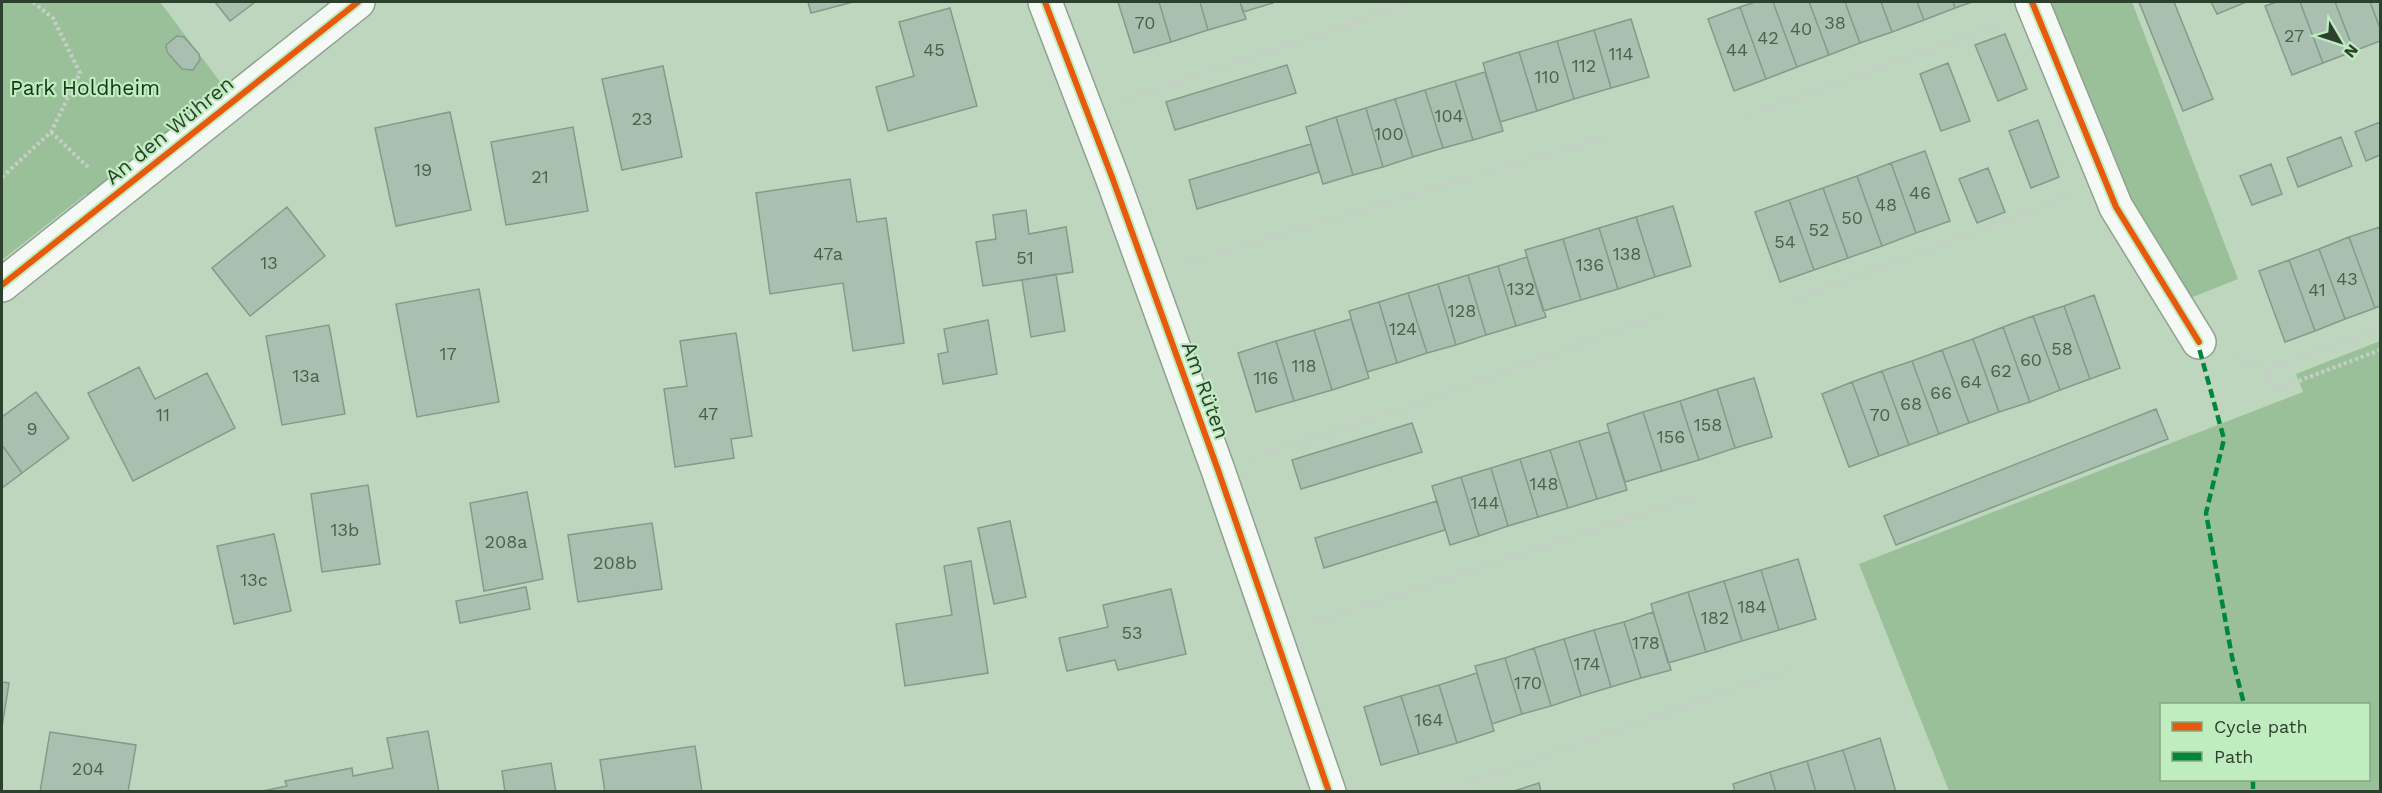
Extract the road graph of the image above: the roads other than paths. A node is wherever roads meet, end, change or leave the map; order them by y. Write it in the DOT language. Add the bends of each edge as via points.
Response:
graph roads {
  1 [pos="358,2"];
  2 [pos="1045,2"];
  3 [pos="2034,7"];
  4 [pos="2,285"];
  5 [pos="2199,342"];
  6 [pos="1329,792"];
  1 -- 4 [label="street, An den Wühren"];
  2 -- 6 [label="street, Am Rüten" via="1218,470"];
  3 -- 5 [label="street" via="2116,207"];
}
